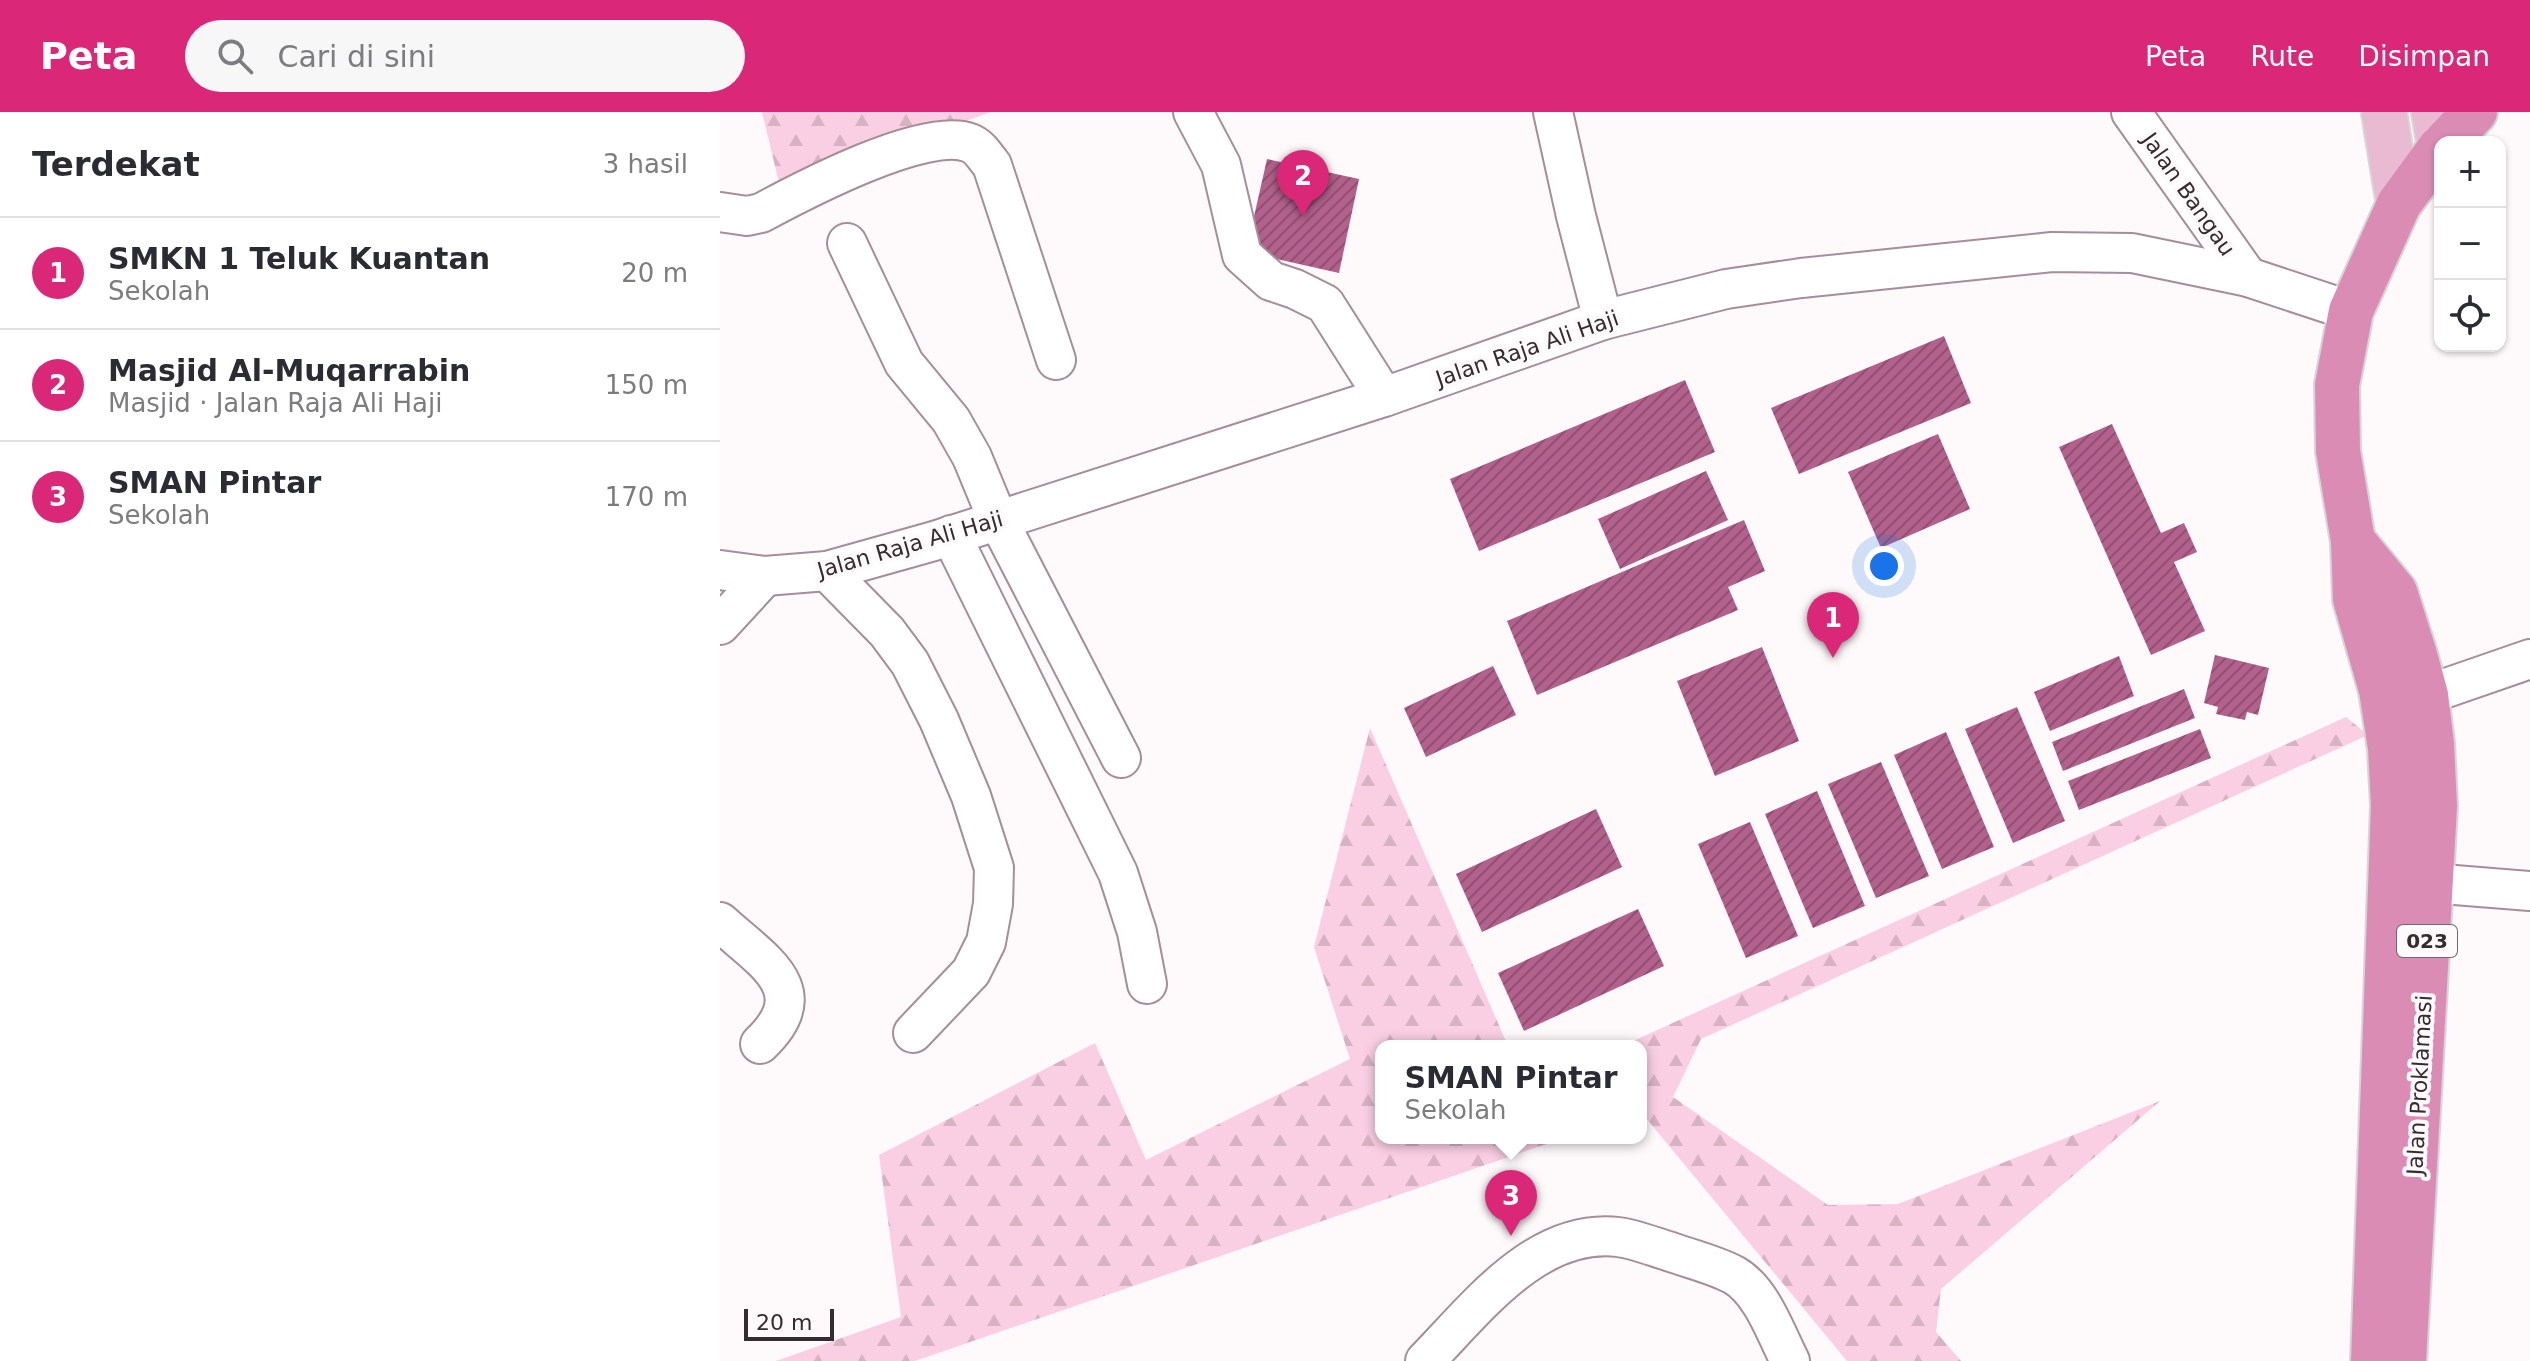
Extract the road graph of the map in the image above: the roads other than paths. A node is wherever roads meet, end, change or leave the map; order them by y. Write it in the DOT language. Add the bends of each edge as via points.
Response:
graph roads {
  1 [pos="1193,112"];
  2 [pos="1553,112"];
  3 [pos="2131,112"];
  4 [pos="2384,112"];
  5 [pos="2434,112"];
  6 [pos="2475,112"];
  7 [pos="2438,136"];
  8 [pos="2452,136"];
  9 [pos="2434,156"];
  10 [pos="2399,204"];
  11 [pos="720,212"];
  12 [pos="847,243"];
  13 [pos="2248,277"];
  14 [pos="2351,311"];
  15 [pos="1603,320"];
  16 [pos="1056,360"];
  17 [pos="1384,397"];
  18 [pos="998,520"];
  19 [pos="951,535"];
  20 [pos="2353,541"];
  21 [pos="720,570"];
  22 [pos="827,571"];
  23 [pos="765,576"];
  24 [pos="720,625"];
  25 [pos="2530,659"];
  26 [pos="2426,695"];
  27 [pos="1121,758"];
  28 [pos="2414,805"];
  29 [pos="2430,883"];
  30 [pos="2530,891"];
  31 [pos="720,922"];
  32 [pos="1147,984"];
  33 [pos="913,1033"];
  34 [pos="760,1044"];
  35 [pos="1425,1361"];
  36 [pos="1790,1361"];
  37 [pos="2373,1361"];
  38 [pos="2404,1361"];
  1 -- 17 [label="street" via="1221,165 1242,255 1271,281 1325,304"];
  2 -- 15 [label="street"];
  3 -- 13 [label="street, Jalan Bangau"];
  4 -- 10 [label="main road"];
  5 -- 7 [label="main road"];
  6 -- 8 [label="highway"];
  9 -- 10 [label="highway, Jalan Proklamasi / 023"];
  10 -- 14 [label="highway, Jalan Proklamasi / 023"];
  11 -- 16 [label="street" via="761,213 852,168 924,143 970,143 992,165"];
  12 -- 18 [label="street" via="904,363 951,420"];
  13 -- 14 [label="street, Jalan Raja Ali Haji"];
  13 -- 15 [label="street, Jalan Raja Ali Haji" via="2132,253 2052,252 1726,289"];
  14 -- 20 [label="highway, Jalan Proklamasi / 023" via="2337,385 2338,451"];
  15 -- 17 [label="street, Jalan Raja Ali Haji"];
  17 -- 18 [label="street, Jalan Raja Ali Haji"];
  18 -- 19 [label="street, Jalan Raja Ali Haji"];
  18 -- 27 [label="street"];
  19 -- 22 [label="street, Jalan Raja Ali Haji"];
  19 -- 32 [label="street" via="1118,873"];
  20 -- 26 [label="highway, Jalan Proklamasi / 023" via="2395,592"];
  20 -- 28 [label="highway, Jalan Proklamasi / 023" via="2355,599 2381,690 2390,748"];
  21 -- 23 [label="street, Jalan Raja Ali Haji"];
  22 -- 23 [label="street, Jalan Raja Ali Haji"];
  22 -- 33 [label="street" via="910,663 971,796 994,868 986,942 971,972"];
  23 -- 24 [label="street"];
  25 -- 26 [label="street"];
  26 -- 28 [label="highway, Jalan Proklamasi / 023" via="2432,744"];
  28 -- 29 [label="highway, Jalan Proklamasi / 023"];
  28 -- 37 [label="highway, Jalan Proklamasi / 023"];
  29 -- 30 [label="street"];
  29 -- 38 [label="highway, Jalan Proklamasi / 023"];
  31 -- 34 [label="street" via="782,981 785,1011"];
  35 -- 36 [label="street" via="1521,1266 1569,1241 1596,1236 1621,1237 1736,1276 1756,1297"];
}
